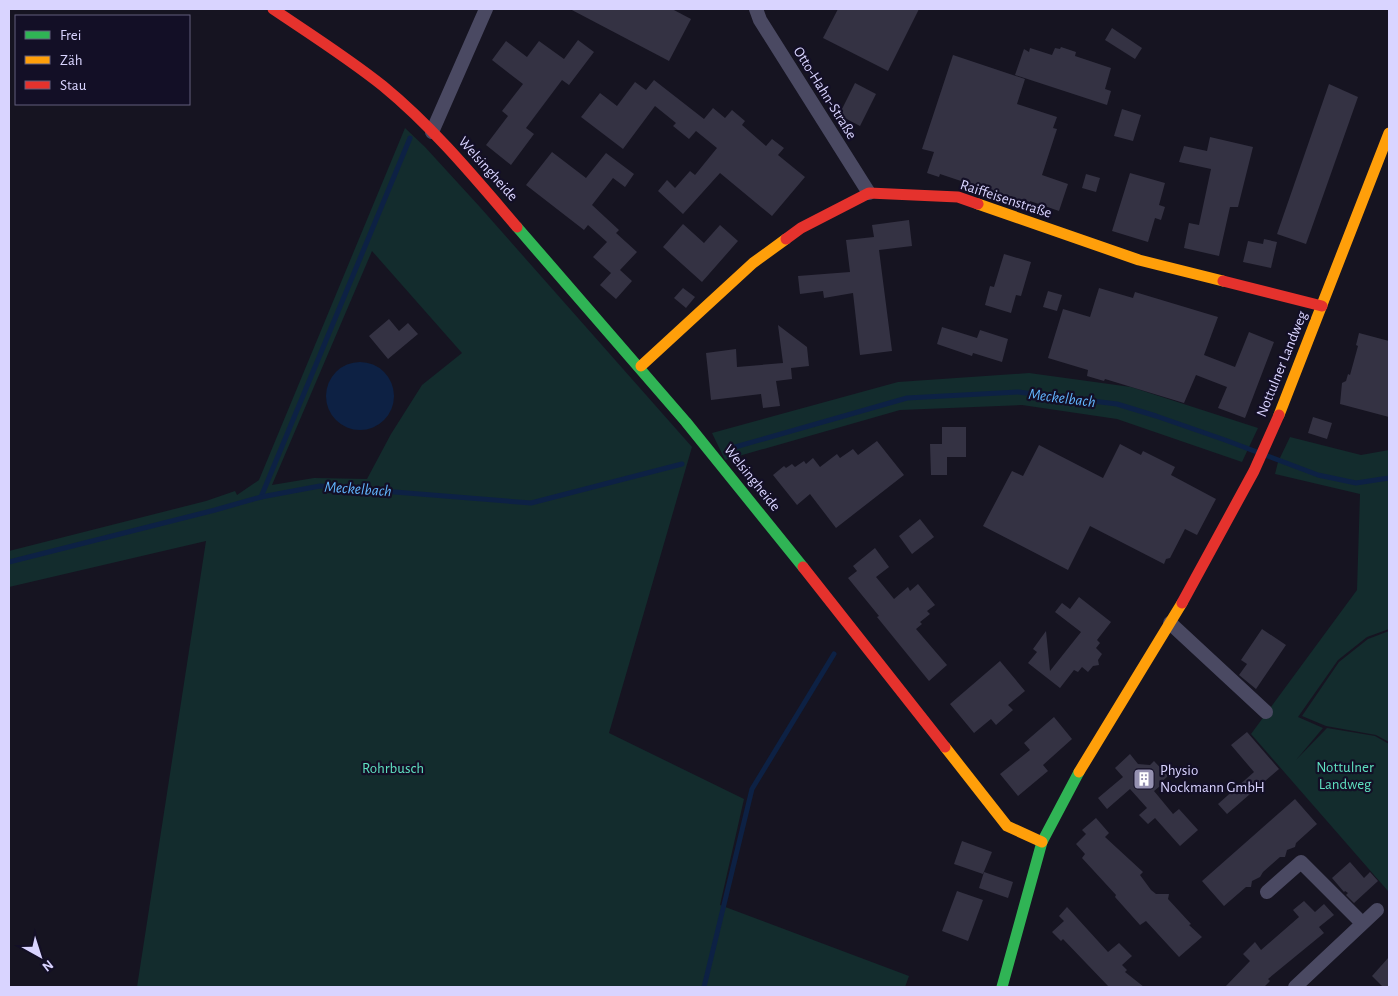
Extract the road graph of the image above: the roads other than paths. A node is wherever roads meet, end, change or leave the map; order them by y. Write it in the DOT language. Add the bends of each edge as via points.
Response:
graph roads {
  1 [pos="272,9"];
  2 [pos="486,9"];
  3 [pos="756,9"];
  4 [pos="432,132"];
  5 [pos="1389,133"];
  6 [pos="869,193"];
  7 [pos="1322,306"];
  8 [pos="641,366"];
  9 [pos="1170,623"];
  10 [pos="1266,712"];
  11 [pos="1042,842"];
  12 [pos="1267,892"];
  13 [pos="1377,910"];
  14 [pos="1362,923"];
  15 [pos="1002,987"];
  16 [pos="1296,987"];
  1 -- 4 [label="street, Welsingheide" via="358,67"];
  2 -- 4 [label="street"];
  3 -- 6 [label="street, Otto-Hahn-Straße"];
  4 -- 8 [label="street, Welsingheide"];
  5 -- 7 [label="street, Nottulner Landweg"];
  6 -- 7 [label="street, Raiffeisenstraße" via="958,197 1139,260"];
  6 -- 8 [label="street, Raiffeisenstraße" via="801,228 753,262"];
  7 -- 9 [label="street, Nottulner Landweg" via="1268,442"];
  8 -- 11 [label="street, Welsingheide" via="1007,826"];
  9 -- 10 [label="street"];
  9 -- 11 [label="street, Nottulner Landweg" via="1073,781"];
  11 -- 15 [label="street, Nottulner Landweg"];
  12 -- 14 [label="street" via="1302,862"];
  13 -- 14 [label="street"];
  14 -- 16 [label="street"];
}
